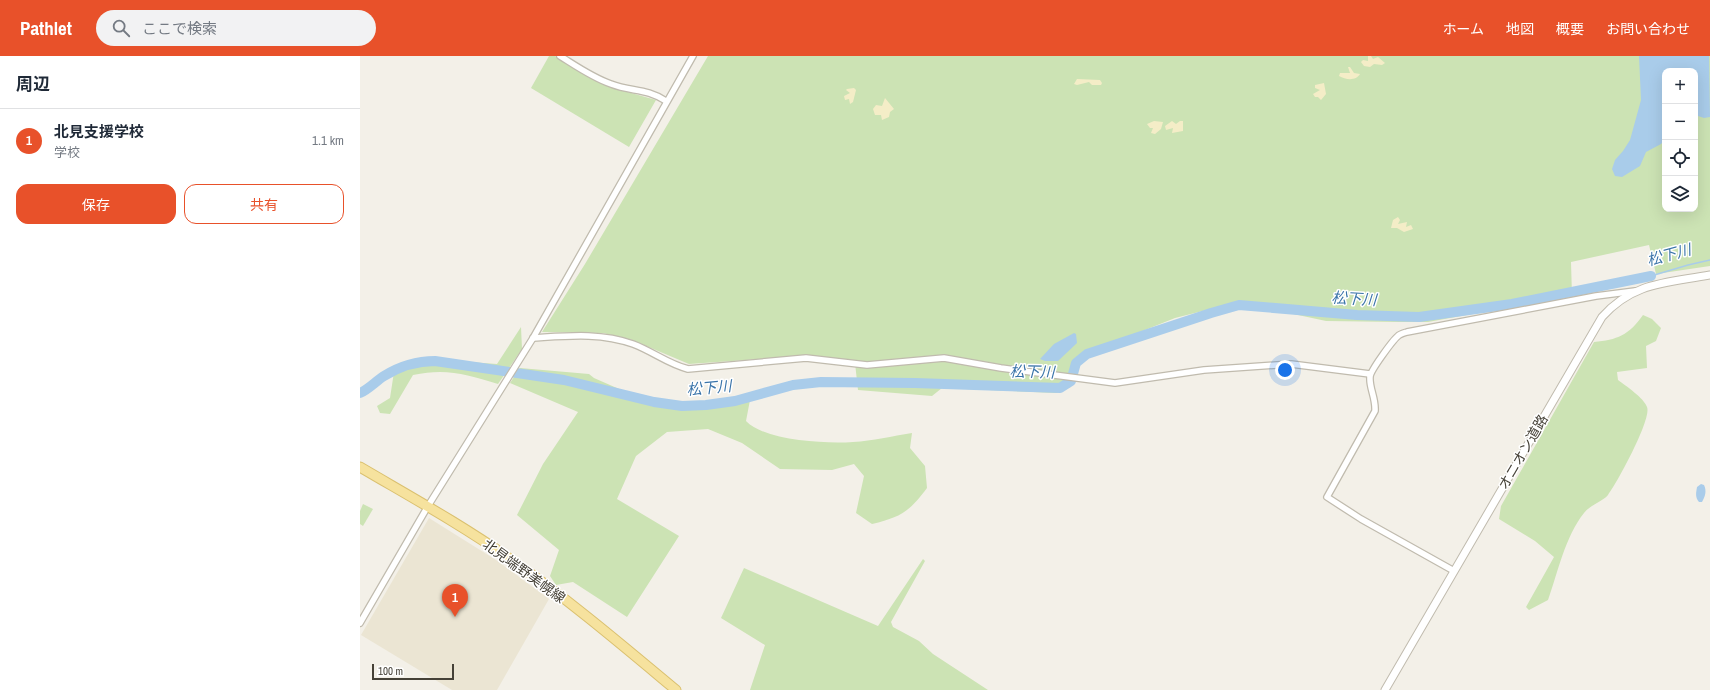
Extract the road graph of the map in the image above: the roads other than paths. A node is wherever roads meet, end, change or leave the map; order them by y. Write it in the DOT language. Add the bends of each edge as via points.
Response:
graph roads {
  1 [pos="560,56"];
  2 [pos="693,56"];
  3 [pos="666,101"];
  4 [pos="1710,275"];
  5 [pos="1635,291"];
  6 [pos="533,338"];
  7 [pos="1370,374"];
  8 [pos="360,467"];
  9 [pos="428,506"];
  10 [pos="1454,572"];
  11 [pos="360,623"];
  12 [pos="676,690"];
  13 [pos="1385,690"];
  1 -- 3 [label="street" via="609,84 643,90"];
  2 -- 3 [label="street"];
  3 -- 6 [label="street"];
  4 -- 5 [label="street, オニオン道路"];
  5 -- 7 [label="street" via="1596,296 1399,334"];
  5 -- 10 [label="street, オニオン道路" via="1613,304 1602,317"];
  6 -- 7 [label="street" via="607,337 633,344 688,369 806,358 867,366 944,358 1115,383 1204,370 1291,364"];
  6 -- 9 [label="street"];
  7 -- 10 [label="street" via="1376,401 1375,410 1327,496"];
  8 -- 9 [label="main road, 北見端野美幌線"];
  9 -- 11 [label="street"];
  9 -- 12 [label="main road, 北見端野美幌線" via="511,559"];
  10 -- 13 [label="street, オニオン道路"];
}
